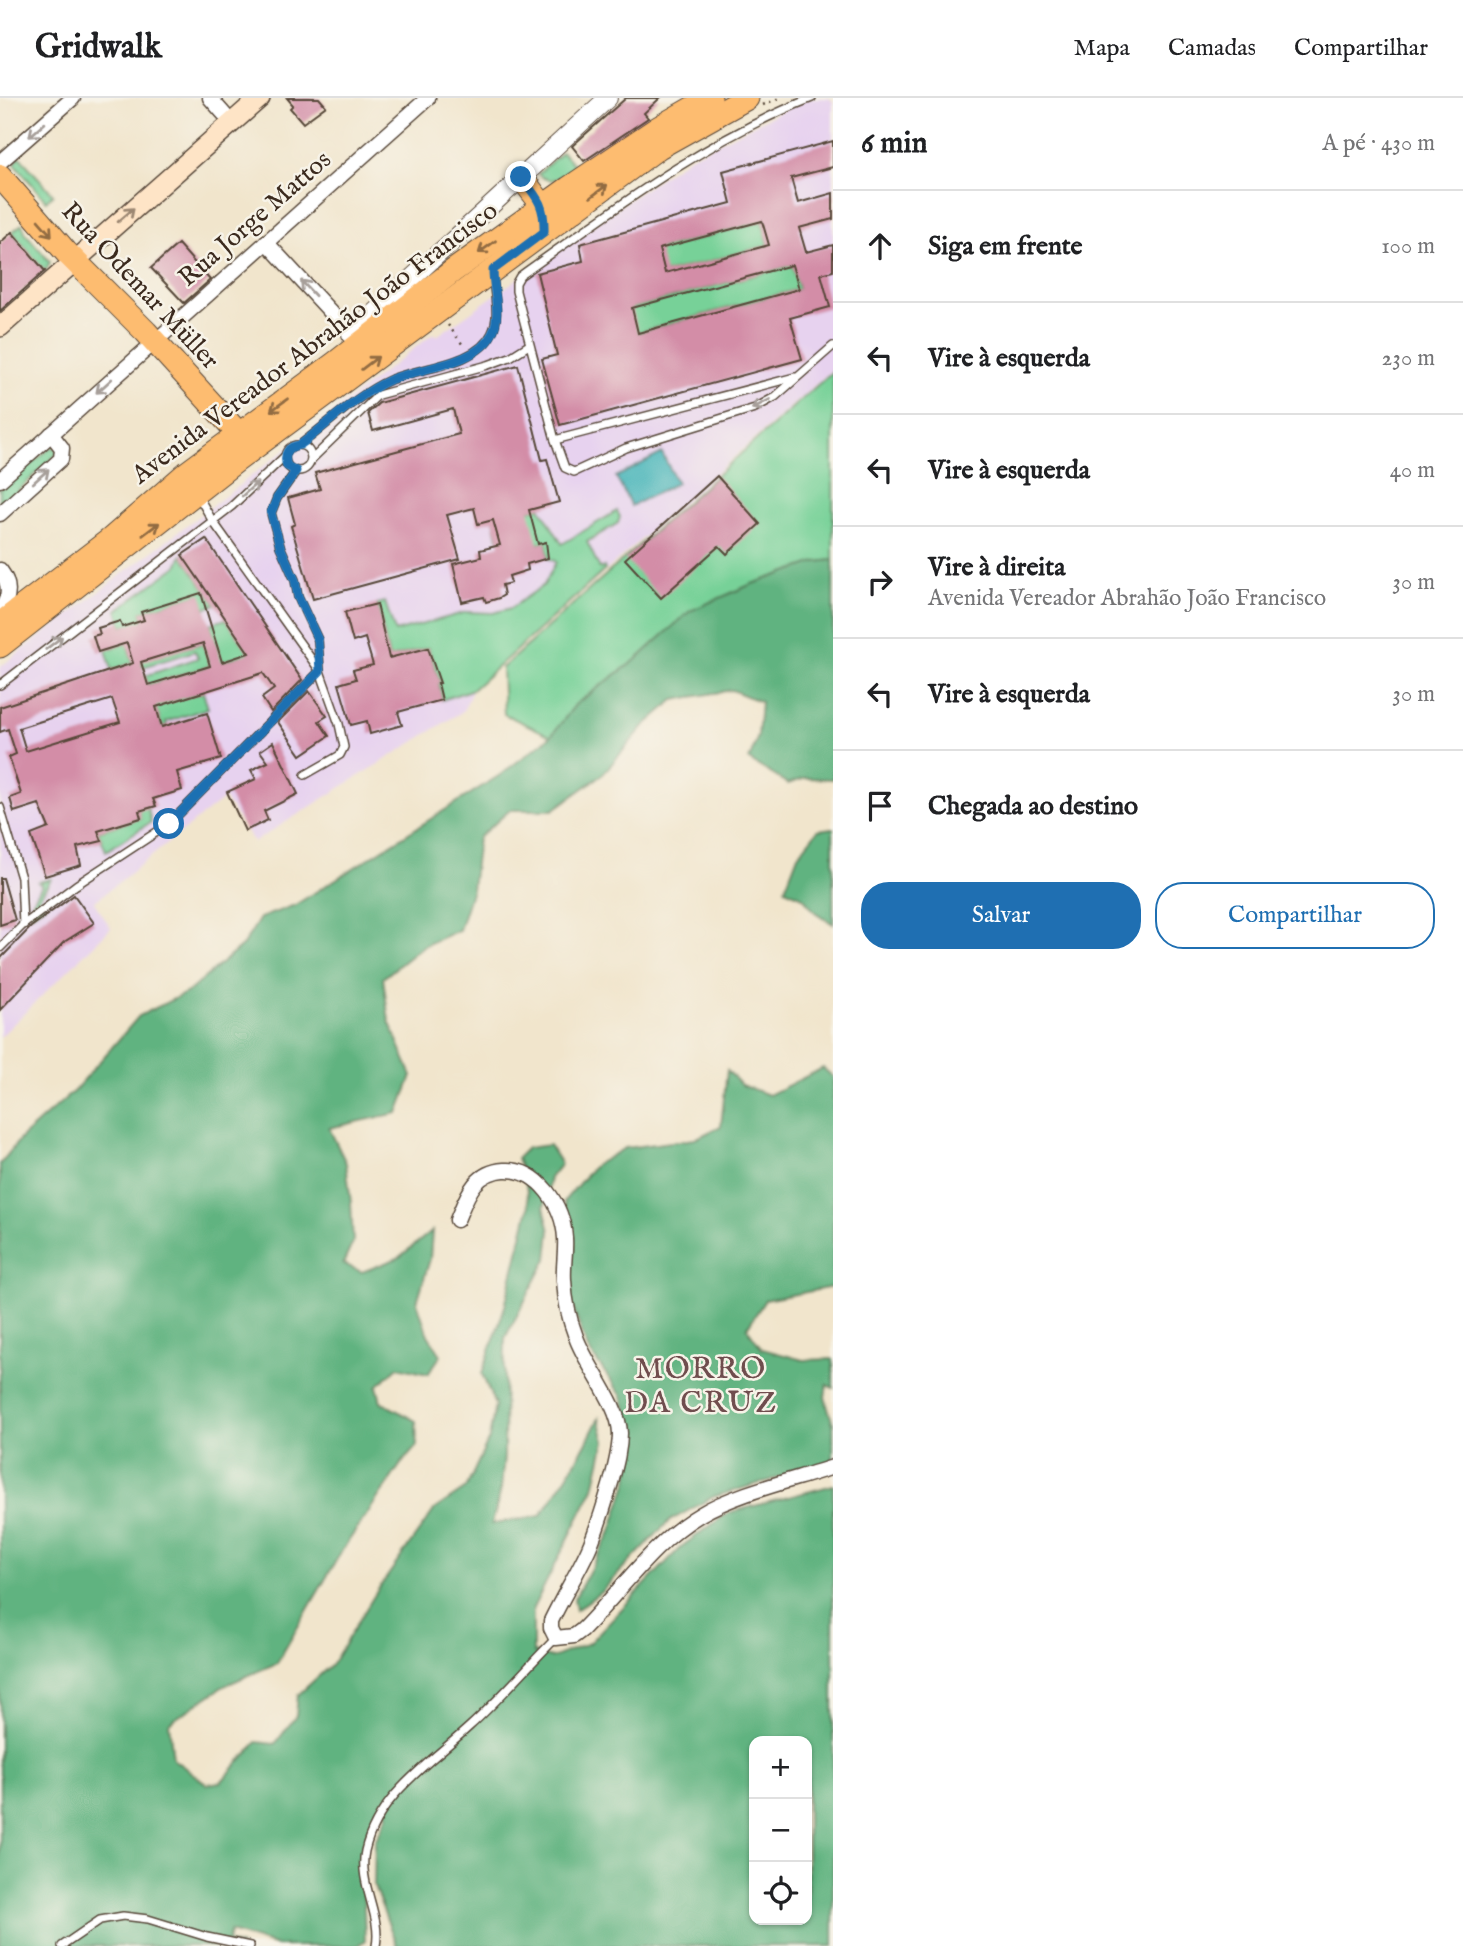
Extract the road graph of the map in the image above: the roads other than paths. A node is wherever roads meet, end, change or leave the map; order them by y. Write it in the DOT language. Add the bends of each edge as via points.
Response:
graph roads {
  1 [pos="73,98"];
  2 [pos="210,98"];
  3 [pos="260,98"];
  4 [pos="428,98"];
  5 [pos="608,98"];
  6 [pos="710,98"];
  7 [pos="747,98"];
  8 [pos="812,98"];
  9 [pos="232,123"];
  10 [pos="0,162"];
  11 [pos="0,176"];
  12 [pos="521,177"];
  13 [pos="542,206"];
  14 [pos="544,232"];
  15 [pos="266,242"];
  16 [pos="75,261"];
  17 [pos="493,270"];
  18 [pos="0,327"];
  19 [pos="351,334"];
  20 [pos="154,340"];
  21 [pos="530,345"];
  22 [pos="833,346"];
  23 [pos="334,364"];
  24 [pos="799,376"];
  25 [pos="51,434"];
  26 [pos="555,440"];
  27 [pos="300,445"];
  28 [pos="242,449"];
  29 [pos="285,456"];
  30 [pos="311,460"];
  31 [pos="296,471"];
  32 [pos="0,480"];
  33 [pos="197,494"];
  34 [pos="0,514"];
  35 [pos="212,520"];
  36 [pos="0,570"];
  37 [pos="0,610"];
  38 [pos="0,624"];
  39 [pos="0,646"];
  40 [pos="320,671"];
  41 [pos="0,685"];
  42 [pos="304,775"];
  43 [pos="0,807"];
  44 [pos="9,837"];
  45 [pos="0,840"];
  46 [pos="23,925"];
  47 [pos="0,948"];
  48 [pos="457,1220"];
  49 [pos="833,1466"];
  50 [pos="556,1638"];
  51 [pos="62,1946"];
  52 [pos="250,1946"];
  53 [pos="376,1946"];
  1 -- 10 [label="street, one-way"];
  2 -- 9 [label="street"];
  3 -- 9 [label="main road"];
  4 -- 15 [label="street, Rua Jorge Mattos"];
  5 -- 12 [label="street"];
  6 -- 13 [label="main road, Avenida Vereador Abrahão João Francisco"];
  14 -- 7 [label="main road, Avenida Vereador Abrahão João Francisco, one-way" via="659,147"];
  8 -- 21 [label="lane" via="776,112 671,171 520,276 516,290"];
  16 -- 9 [label="main road, one-way"];
  11 -- 16 [label="main road, Rua Odemar Müller, one-way"];
  12 -- 13 [label="main road"];
  12 -- 19 [label="street"];
  13 -- 14 [label="main road"];
  13 -- 23 [label="main road, Avenida Vereador Abrahão João Francisco, one-way"];
  14 -- 17 [label="main road, Avenida Vereador Abrahão João Francisco"];
  19 -- 15 [label="street, one-way"];
  15 -- 20 [label="street, Rua Jorge Mattos"];
  16 -- 18 [label="main road"];
  16 -- 20 [label="main road, Rua Odemar Müller"];
  17 -- 27 [label="lane" via="496,318 485,344 468,356 379,385"];
  28 -- 17 [label="main road, Avenida Vereador Abrahão João Francisco, one-way"];
  19 -- 23 [label="main road"];
  20 -- 25 [label="street, Rua Jorge Mattos, one-way"];
  20 -- 28 [label="main road, Rua Odemar Müller"];
  21 -- 26 [label="lane"];
  21 -- 30 [label="lane" via="488,365 378,395"];
  22 -- 24 [label="lane"];
  23 -- 28 [label="main road, Avenida Vereador Abrahão João Francisco, one-way"];
  24 -- 26 [label="lane"];
  24 -- 26 [label="lane, one-way" via="755,408 626,448 574,472 565,468"];
  25 -- 32 [label="street, Rua Jorge Mattos"];
  34 -- 25 [label="street, one-way" via="61,459 62,448"];
  27 -- 29 [label="lane"];
  27 -- 30 [label="lane" via="309,451"];
  28 -- 33 [label="main road, Avenida Vereador Abrahão João Francisco"];
  28 -- 38 [label="main road, Avenida Vereador Abrahão João Francisco" via="149,504"];
  29 -- 31 [label="lane" via="287,466"];
  35 -- 29 [label="lane, one-way"];
  30 -- 31 [label="lane" via="305,469"];
  31 -- 40 [label="lane" via="271,513 298,597 318,640"];
  33 -- 35 [label="lane"];
  39 -- 33 [label="main road, Avenida Vereador Abrahão João Francisco, one-way"];
  35 -- 40 [label="lane"];
  41 -- 35 [label="lane, one-way"];
  36 -- 37 [label="street" via="8,593"];
  40 -- 42 [label="lane" via="344,747 340,755"];
  40 -- 46 [label="lane" via="169,824"];
  43 -- 44 [label="lane"];
  44 -- 45 [label="lane"];
  44 -- 46 [label="lane" via="23,887"];
  46 -- 47 [label="lane"];
  48 -- 50 [label="street" via="479,1178 493,1171 528,1174 540,1183 553,1200 563,1227 564,1280 576,1340 620,1429 618,1454 593,1536 551,1620"];
  49 -- 50 [label="street" via="699,1515 659,1548 582,1630"];
  50 -- 53 [label="lane" via="470,1727 422,1766 373,1828 365,1854 365,1878 378,1936"];
  51 -- 52 [label="lane" via="100,1920 123,1916"];
}
